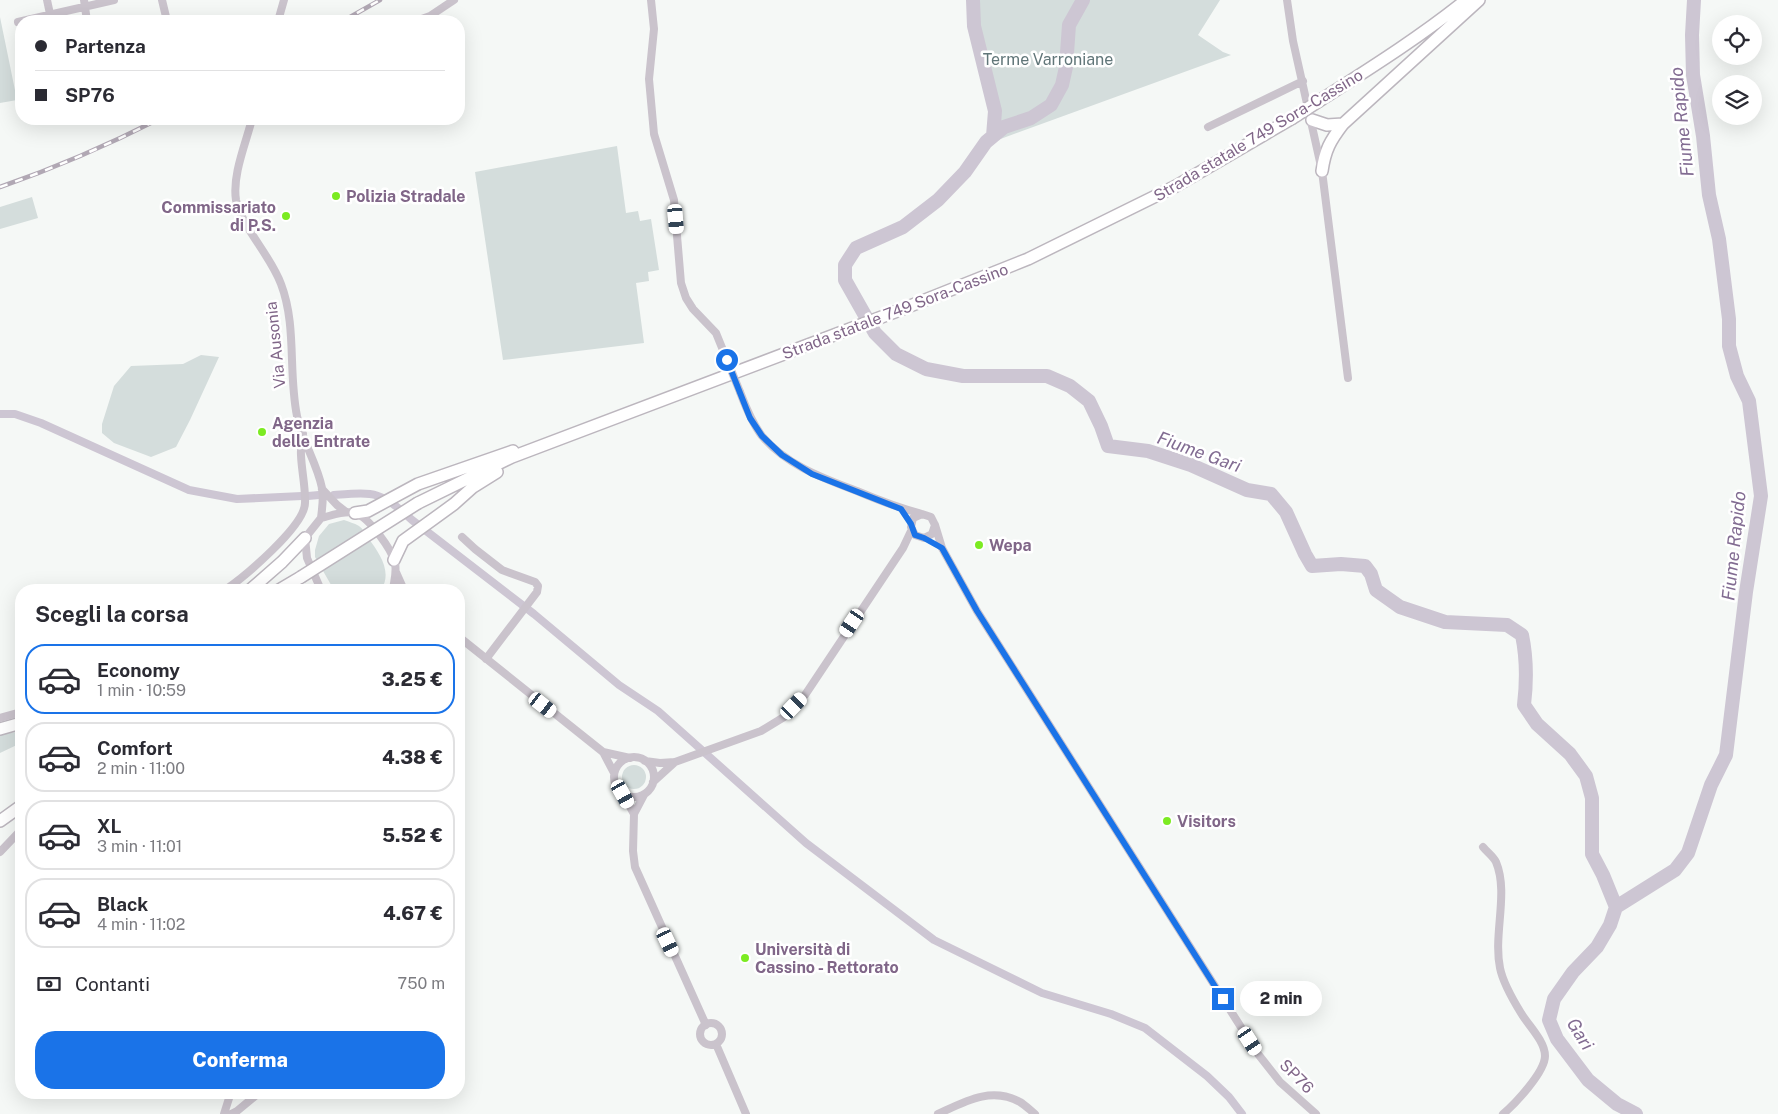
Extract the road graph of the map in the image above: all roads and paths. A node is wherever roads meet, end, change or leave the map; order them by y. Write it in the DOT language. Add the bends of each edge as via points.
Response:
graph roads {
  1 [pos="47,0"];
  2 [pos="114,0"];
  3 [pos="162,0"];
  4 [pos="284,0"];
  5 [pos="454,0"];
  6 [pos="651,0"];
  7 [pos="1287,0"];
  8 [pos="1466,0"];
  9 [pos="1479,0"];
  10 [pos="84,3"];
  11 [pos="50,14"];
  12 [pos="46,15"];
  13 [pos="166,15"];
  14 [pos="280,15"];
  15 [pos="432,15"];
  16 [pos="1303,81"];
  17 [pos="1312,120"];
  18 [pos="1343,124"];
  19 [pos="250,125"];
  20 [pos="1208,127"];
  21 [pos="1322,171"];
  22 [pos="1348,378"];
  23 [pos="302,434"];
  24 [pos="563,437"];
  25 [pos="322,489"];
  26 [pos="901,509"];
  27 [pos="351,513"];
  28 [pos="922,514"];
  29 [pos="321,518"];
  30 [pos="935,525"];
  31 [pos="912,527"];
  32 [pos="462,537"];
  33 [pos="923,537"];
  34 [pos="305,538"];
  35 [pos="903,548"];
  36 [pos="942,548"];
  37 [pos="394,560"];
  38 [pos="396,572"];
  39 [pos="301,577"];
  40 [pos="233,584"];
  41 [pos="257,584"];
  42 [pos="289,584"];
  43 [pos="292,584"];
  44 [pos="318,584"];
  45 [pos="394,584"];
  46 [pos="401,584"];
  47 [pos="465,642"];
  48 [pos="486,659"];
  49 [pos="15,714"];
  50 [pos="0,718"];
  51 [pos="603,752"];
  52 [pos="630,758"];
  53 [pos="645,761"];
  54 [pos="676,762"];
  55 [pos="614,773"];
  56 [pos="653,782"];
  57 [pos="623,794"];
  58 [pos="644,794"];
  59 [pos="15,810"];
  60 [pos="634,814"];
  61 [pos="0,821"];
  62 [pos="15,836"];
  63 [pos="1483,847"];
  64 [pos="0,852"];
  65 [pos="706,1025"];
  66 [pos="716,1044"];
  67 [pos="229,1099"];
  68 [pos="252,1099"];
  69 [pos="224,1114"];
  70 [pos="231,1114"];
  71 [pos="746,1114"];
  72 [pos="938,1114"];
  73 [pos="1035,1114"];
  74 [pos="1316,1114"];
  75 [pos="1503,1114"];
  1 -- 11 [label="street"];
  2 -- 10 [label="street"];
  3 -- 13 [label="street"];
  4 -- 14 [label="street"];
  5 -- 15 [label="street"];
  6 -- 26 [label="street, bridge" via="654,30 649,79 654,134 674,200 681,283 686,298 716,333 750,418 762,436 782,455 812,474"];
  7 -- 16 [label="street"];
  8 -- 24 [label="highway, Strada statale 749 Sora-Cassino, bridge" via="1395,52 1292,119 1176,186 1028,259"];
  9 -- 18 [label="highway"];
  10 -- 11 [label="street"];
  11 -- 12 [label="street"];
  16 -- 17 [label="street"];
  16 -- 20 [label="street"];
  17 -- 18 [label="highway" via="1327,125"];
  17 -- 21 [label="street"];
  18 -- 21 [label="highway" via="1328,144"];
  19 -- 23 [label="street, Via Ausonia" via="236,179 236,198 244,221 269,259 286,298 294,401"];
  21 -- 22 [label="street"];
  23 -- 25 [label="street, Via Ausonia"];
  23 -- 40 [label="street" via="305,505 302,516 253,568"];
  24 -- 27 [label="highway" via="496,456 418,484 368,511"];
  24 -- 37 [label="highway" via="474,487 403,541"];
  24 -- 39 [label="highway, Strada statale 749 Sora-Cassino, bridge" via="512,457 418,503"];
  25 -- 27 [label="street, Via Ausonia"];
  25 -- 29 [label="street, Via Ausonia"];
  26 -- 28 [label="street"];
  26 -- 31 [label="street"];
  27 -- 29 [label="street"];
  27 -- 37 [label="street, Via Ausonia" via="364,517"];
  28 -- 30 [label="street" via="931,517"];
  28 -- 31 [label="street" via="913,518"];
  29 -- 34 [label="street"];
  30 -- 33 [label="street" via="932,534"];
  30 -- 36 [label="street, SP76"];
  31 -- 33 [label="street" via="915,535"];
  31 -- 35 [label="street"];
  32 -- 48 [label="street" via="502,570 535,582 538,589"];
  33 -- 35 [label="street"];
  33 -- 36 [label="street"];
  34 -- 41 [label="highway"];
  34 -- 44 [label="street" via="307,558"];
  35 -- 54 [label="street" via="805,695 784,717 761,731"];
  36 -- 74 [label="street, SP76" via="977,611 1258,1054 1280,1082"];
  37 -- 38 [label="street"];
  38 -- 45 [label="street"];
  38 -- 46 [label="street"];
  39 -- 42 [label="highway, Strada statale 749 Sora-Cassino"];
  39 -- 43 [label="highway, Strada statale 749 Sora-Cassino"];
  47 -- 48 [label="street"];
  48 -- 51 [label="street"];
  49 -- 50 [label="street"];
  51 -- 52 [label="street"];
  51 -- 55 [label="street"];
  52 -- 53 [label="street"];
  52 -- 55 [label="street" via="620,763"];
  53 -- 54 [label="street"];
  53 -- 56 [label="street" via="652,770"];
  54 -- 56 [label="street"];
  55 -- 57 [label="street" via="615,785"];
  56 -- 58 [label="street"];
  57 -- 58 [label="street" via="634,797"];
  57 -- 60 [label="street"];
  58 -- 60 [label="street"];
  59 -- 61 [label="highway"];
  60 -- 65 [label="street" via="635,868"];
  62 -- 64 [label="street"];
  63 -- 75 [label="street" via="1495,860 1499,872 1500,969 1545,1056 1543,1065 1519,1100"];
  65 -- 66 [label="street" via="714,1024 720,1029 721,1039"];
  65 -- 66 [label="street" via="700,1033 701,1039 709,1045"];
  66 -- 71 [label="street"];
  67 -- 69 [label="street"];
  68 -- 70 [label="street"];
  72 -- 73 [label="street" via="974,1098 997,1095 1020,1102"];
}
